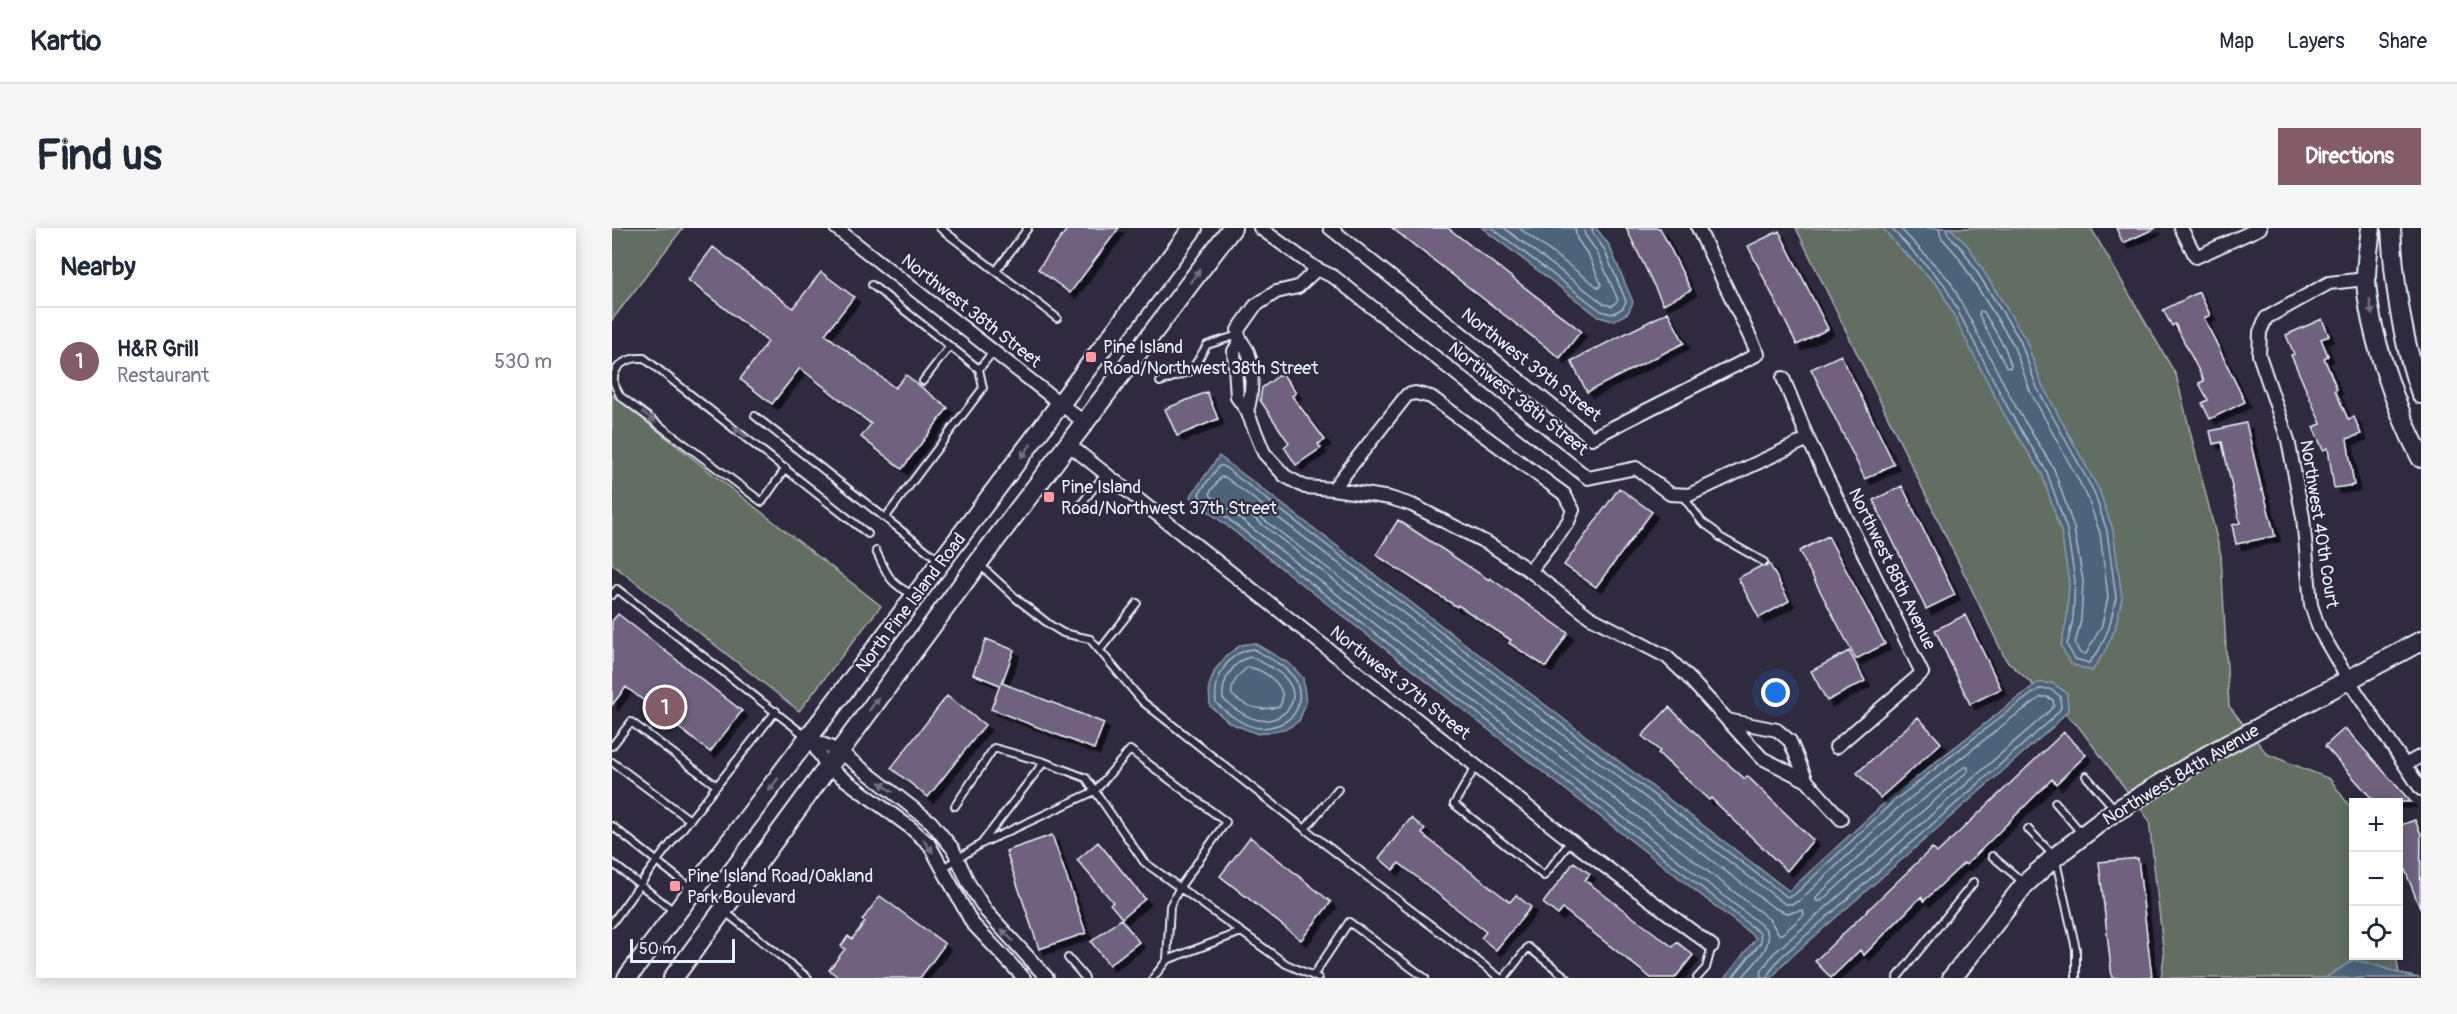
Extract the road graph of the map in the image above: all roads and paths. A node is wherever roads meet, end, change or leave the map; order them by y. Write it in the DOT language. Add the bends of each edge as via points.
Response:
graph roads {
  1 [pos="836,228"];
  2 [pos="940,228"];
  3 [pos="1028,228"];
  4 [pos="1193,228"];
  5 [pos="1232,228"];
  6 [pos="1260,228"];
  7 [pos="1330,228"];
  8 [pos="1698,228"];
  9 [pos="2181,228"];
  10 [pos="2260,228"];
  11 [pos="2370,228"];
  12 [pos="2391,228"];
  13 [pos="1317,269"];
  14 [pos="996,271"];
  15 [pos="2366,279"];
  16 [pos="872,285"];
  17 [pos="1057,318"];
  18 [pos="1239,338"];
  19 [pos="950,346"];
  20 [pos="993,351"];
  21 [pos="979,369"];
  22 [pos="1782,378"];
  23 [pos="923,381"];
  24 [pos="1160,382"];
  25 [pos="2421,394"];
  26 [pos="1061,404"];
  27 [pos="755,416"];
  28 [pos="1085,423"];
  29 [pos="1808,439"];
  30 [pos="1068,444"];
  31 [pos="2421,458"];
  32 [pos="786,468"];
  33 [pos="1105,473"];
  34 [pos="1333,489"];
  35 [pos="1681,495"];
  36 [pos="1078,508"];
  37 [pos="885,518"];
  38 [pos="868,534"];
  39 [pos="876,551"];
  40 [pos="942,562"];
  41 [pos="1764,562"];
  42 [pos="978,563"];
  43 [pos="1530,571"];
  44 [pos="612,595"];
  45 [pos="917,596"];
  46 [pos="1137,603"];
  47 [pos="2421,641"];
  48 [pos="1100,651"];
  49 [pos="2349,681"];
  50 [pos="776,711"];
  51 [pos="1727,720"];
  52 [pos="808,738"];
  53 [pos="612,746"];
  54 [pos="1836,747"];
  55 [pos="839,752"];
  56 [pos="2421,756"];
  57 [pos="612,762"];
  58 [pos="1044,762"];
  59 [pos="2405,765"];
  60 [pos="1476,766"];
  61 [pos="828,767"];
  62 [pos="2086,776"];
  63 [pos="1807,781"];
  64 [pos="717,786"];
  65 [pos="1338,789"];
  66 [pos="2421,789"];
  67 [pos="1095,791"];
  68 [pos="2055,802"];
  69 [pos="956,806"];
  70 [pos="2116,811"];
  71 [pos="1841,819"];
  72 [pos="690,820"];
  73 [pos="612,826"];
  74 [pos="1305,829"];
  75 [pos="2028,829"];
  76 [pos="2083,835"];
  77 [pos="1571,841"];
  78 [pos="981,844"];
  79 [pos="1992,856"];
  80 [pos="2055,857"];
  81 [pos="657,861"];
  82 [pos="958,861"];
  83 [pos="612,863"];
  84 [pos="943,868"];
  85 [pos="1974,882"];
  86 [pos="640,884"];
  87 [pos="2025,884"];
  88 [pos="1180,887"];
  89 [pos="694,890"];
  90 [pos="723,910"];
  91 [pos="676,913"];
  92 [pos="612,923"];
  93 [pos="1241,932"];
  94 [pos="1712,946"];
  95 [pos="1068,958"];
  96 [pos="1167,960"];
  97 [pos="1316,977"];
  98 [pos="627,978"];
  99 [pos="673,978"];
  100 [pos="808,978"];
  101 [pos="1024,978"];
  102 [pos="1047,978"];
  103 [pos="1085,978"];
  104 [pos="1153,978"];
  105 [pos="1425,978"];
  106 [pos="1502,978"];
  107 [pos="1567,978"];
  108 [pos="1697,978"];
  109 [pos="1897,978"];
  110 [pos="1952,978"];
  111 [pos="2076,978"];
  1 -- 20 [label="street, Northwest 38th Street"];
  2 -- 14 [label="lane"];
  3 -- 14 [label="lane"];
  4 -- 26 [label="main road, North Pine Island Road"];
  28 -- 5 [label="main road, North Pine Island Road, one-way"];
  6 -- 13 [label="street, Northwest 38th Street"];
  7 -- 8 [label="street, Northwest 39th Street" via="1592,438 1758,354"];
  9 -- 10 [label="street" via="2196,257"];
  11 -- 15 [label="main road"];
  12 -- 25 [label="main road" via="2394,273 2409,362"];
  13 -- 18 [label="street" via="1298,286 1276,292 1255,306 1238,330"];
  13 -- 35 [label="street, Northwest 38th Street" via="1334,277 1588,478 1636,468 1670,494"];
  14 -- 17 [label="lane"];
  15 -- 31 [label="main road, one-way" via="2385,368"];
  15 -- 49 [label="street, Northwest 40th Court" via="2329,283 2266,318 2260,332 2259,355 2288,440 2303,517 2311,605 2319,629"];
  16 -- 19 [label="lane"];
  18 -- 24 [label="lane" via="1207,345 1191,371"];
  18 -- 34 [label="street" via="1248,353 1252,396 1247,411 1264,453 1286,476 1305,487"];
  19 -- 21 [label="lane"];
  19 -- 23 [label="lane"];
  20 -- 21 [label="lane"];
  20 -- 26 [label="street, Northwest 38th Street"];
  21 -- 37 [label="lane" via="983,388"];
  22 -- 29 [label="street, Northwest 88th Avenue"];
  26 -- 28 [label="street, Northwest 38th Street"];
  26 -- 40 [label="main road, North Pine Island Road, one-way"];
  27 -- 37 [label="lane"];
  28 -- 30 [label="main road, North Pine Island Road"];
  29 -- 35 [label="street" via="1689,495"];
  29 -- 54 [label="street, Northwest 88th Avenue" via="1922,673"];
  30 -- 33 [label="street, Northwest 37th Street"];
  30 -- 42 [label="main road, North Pine Island Road"];
  32 -- 32 [label="lane, one-way" via="644,358 632,357 622,363 614,382 621,396 762,502"];
  32 -- 38 [label="lane"];
  33 -- 36 [label="lane"];
  33 -- 60 [label="street, Northwest 37th Street"];
  34 -- 43 [label="street" via="1412,505 1489,544"];
  34 -- 43 [label="street" via="1407,395 1431,397 1564,494 1573,510 1568,522"];
  35 -- 41 [label="lane" via="1720,537"];
  37 -- 40 [label="lane"];
  39 -- 45 [label="lane" via="892,582"];
  40 -- 45 [label="main road, North Pine Island Road"];
  42 -- 48 [label="lane" via="1050,625 1063,633 1090,639"];
  55 -- 42 [label="main road, North Pine Island Road, one-way"];
  43 -- 51 [label="street" via="1590,617 1667,657"];
  44 -- 50 [label="lane" via="616,589"];
  45 -- 52 [label="main road, North Pine Island Road"];
  46 -- 48 [label="lane"];
  47 -- 49 [label="main road, Northwest 84th Avenue"];
  48 -- 74 [label="lane" via="1143,702"];
  49 -- 59 [label="street, Northwest 40th Court"];
  49 -- 70 [label="main road, Northwest 84th Avenue" via="2208,755"];
  50 -- 52 [label="lane"];
  50 -- 64 [label="lane"];
  51 -- 63 [label="street" via="1762,758"];
  51 -- 63 [label="street" via="1777,730 1790,741"];
  52 -- 55 [label="street"];
  52 -- 61 [label="street"];
  52 -- 89 [label="main road, North Pine Island Road, one-way"];
  53 -- 64 [label="lane" via="631,722"];
  55 -- 61 [label="main road, North Pine Island Road"];
  82 -- 55 [label="street, one-way" via="944,835 931,822"];
  56 -- 59 [label="street"];
  57 -- 72 [label="lane"];
  58 -- 67 [label="lane" via="1086,778"];
  58 -- 69 [label="lane" via="994,748"];
  58 -- 78 [label="lane"];
  59 -- 66 [label="street, Northwest 40th Court"];
  60 -- 77 [label="street, Northwest 37th Street"];
  60 -- 77 [label="lane" via="1454,804 1544,876"];
  61 -- 84 [label="street, one-way" via="929,843"];
  61 -- 90 [label="main road, North Pine Island Road"];
  62 -- 70 [label="lane"];
  63 -- 71 [label="street"];
  64 -- 72 [label="lane"];
  65 -- 74 [label="lane"];
  67 -- 78 [label="lane"];
  67 -- 88 [label="lane" via="1144,862"];
  67 -- 88 [label="lane" via="1130,750 1226,822"];
  68 -- 76 [label="lane"];
  70 -- 76 [label="main road, Northwest 84th Avenue"];
  72 -- 81 [label="lane"];
  73 -- 81 [label="lane"];
  74 -- 106 [label="lane"];
  75 -- 80 [label="lane"];
  76 -- 80 [label="main road, Northwest 84th Avenue"];
  77 -- 94 [label="street, Northwest 37th Street"];
  78 -- 82 [label="lane"];
  79 -- 87 [label="lane"];
  80 -- 87 [label="main road, Northwest 84th Avenue"];
  80 -- 111 [label="lane" via="2076,949"];
  81 -- 86 [label="lane"];
  81 -- 89 [label="lane"];
  82 -- 84 [label="lane"];
  102 -- 82 [label="street, one-way" via="986,911"];
  83 -- 86 [label="lane"];
  84 -- 101 [label="street" via="972,923"];
  85 -- 109 [label="lane"];
  86 -- 91 [label="lane"];
  86 -- 92 [label="lane"];
  87 -- 110 [label="main road, Northwest 84th Avenue"];
  88 -- 93 [label="lane"];
  88 -- 96 [label="lane" via="1170,906"];
  89 -- 91 [label="main road, North Pine Island Road"];
  90 -- 99 [label="main road, North Pine Island Road"];
  90 -- 100 [label="lane"];
  91 -- 98 [label="main road, North Pine Island Road"];
  93 -- 96 [label="lane"];
  93 -- 97 [label="lane" via="1286,964"];
  94 -- 108 [label="lane" via="1706,968"];
  95 -- 103 [label="lane"];
  96 -- 104 [label="lane"];
  97 -- 105 [label="lane" via="1349,922"];
  106 -- 107 [label="lane" via="1528,947"];
}
